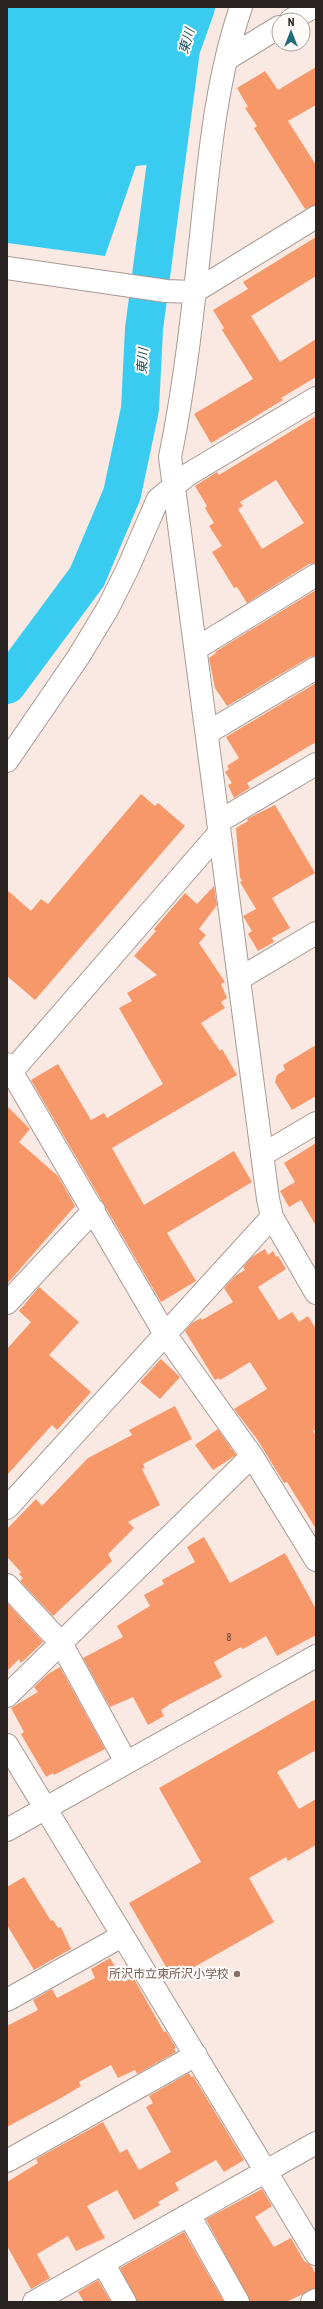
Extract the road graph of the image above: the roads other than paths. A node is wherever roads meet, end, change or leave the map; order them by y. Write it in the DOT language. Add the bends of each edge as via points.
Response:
graph roads {
  1 [pos="241,7"];
  2 [pos="271,32"];
  3 [pos="227,59"];
  4 [pos="316,217"];
  5 [pos="7,268"];
  6 [pos="194,292"];
  7 [pos="316,398"];
  8 [pos="174,486"];
  9 [pos="316,575"];
  10 [pos="197,648"];
  11 [pos="316,668"];
  12 [pos="207,733"];
  13 [pos="7,762"];
  14 [pos="316,764"];
  15 [pos="219,828"];
  16 [pos="316,934"];
  17 [pos="239,979"];
  18 [pos="9,1071"];
  19 [pos="316,1123"];
  20 [pos="262,1155"];
  21 [pos="94,1210"];
  22 [pos="272,1217"];
  23 [pos="315,1288"];
  24 [pos="7,1303"];
  25 [pos="165,1334"];
  26 [pos="252,1456"];
  27 [pos="7,1508"];
  28 [pos="316,1560"];
  29 [pos="7,1585"];
  30 [pos="61,1643"];
  31 [pos="316,1656"];
  32 [pos="7,1696"];
  33 [pos="7,1744"];
  34 [pos="126,1762"];
  35 [pos="45,1807"];
  36 [pos="7,1830"];
  37 [pos="122,1936"];
  38 [pos="7,2000"];
  39 [pos="196,2055"];
  40 [pos="316,2143"];
  41 [pos="7,2161"];
  42 [pos="266,2172"];
  43 [pos="189,2215"];
  44 [pos="316,2254"];
  45 [pos="103,2263"];
  46 [pos="316,2300"];
  47 [pos="34,2302"];
  48 [pos="125,2302"];
  49 [pos="238,2302"];
  50 [pos="312,2302"];
  1 -- 3 [label="street"];
  2 -- 3 [label="street"];
  3 -- 6 [label="street" via="209,158"];
  4 -- 6 [label="street"];
  5 -- 6 [label="street" via="125,286"];
  6 -- 8 [label="street" via="177,423 170,457"];
  7 -- 8 [label="street" via="189,474"];
  8 -- 10 [label="street"];
  8 -- 13 [label="street" via="158,499 128,568 84,649"];
  9 -- 10 [label="street"];
  10 -- 12 [label="street"];
  11 -- 12 [label="street"];
  12 -- 15 [label="street"];
  14 -- 15 [label="street"];
  15 -- 17 [label="street"];
  15 -- 18 [label="street"];
  16 -- 17 [label="street"];
  17 -- 20 [label="street"];
  18 -- 21 [label="street"];
  19 -- 20 [label="street"];
  20 -- 22 [label="street"];
  21 -- 24 [label="street"];
  21 -- 25 [label="street"];
  22 -- 23 [label="street"];
  22 -- 25 [label="street"];
  25 -- 26 [label="street"];
  25 -- 27 [label="street"];
  26 -- 28 [label="street"];
  26 -- 30 [label="street"];
  29 -- 30 [label="street"];
  30 -- 32 [label="street"];
  30 -- 34 [label="street"];
  31 -- 34 [label="street"];
  33 -- 35 [label="street"];
  34 -- 35 [label="street"];
  35 -- 36 [label="street"];
  35 -- 37 [label="street"];
  37 -- 38 [label="street"];
  37 -- 39 [label="street"];
  39 -- 41 [label="street"];
  39 -- 42 [label="street"];
  40 -- 42 [label="street"];
  42 -- 43 [label="street"];
  42 -- 44 [label="street"];
  43 -- 45 [label="street"];
  43 -- 49 [label="street"];
  45 -- 47 [label="street"];
  45 -- 48 [label="street"];
  46 -- 50 [label="street"];
}
